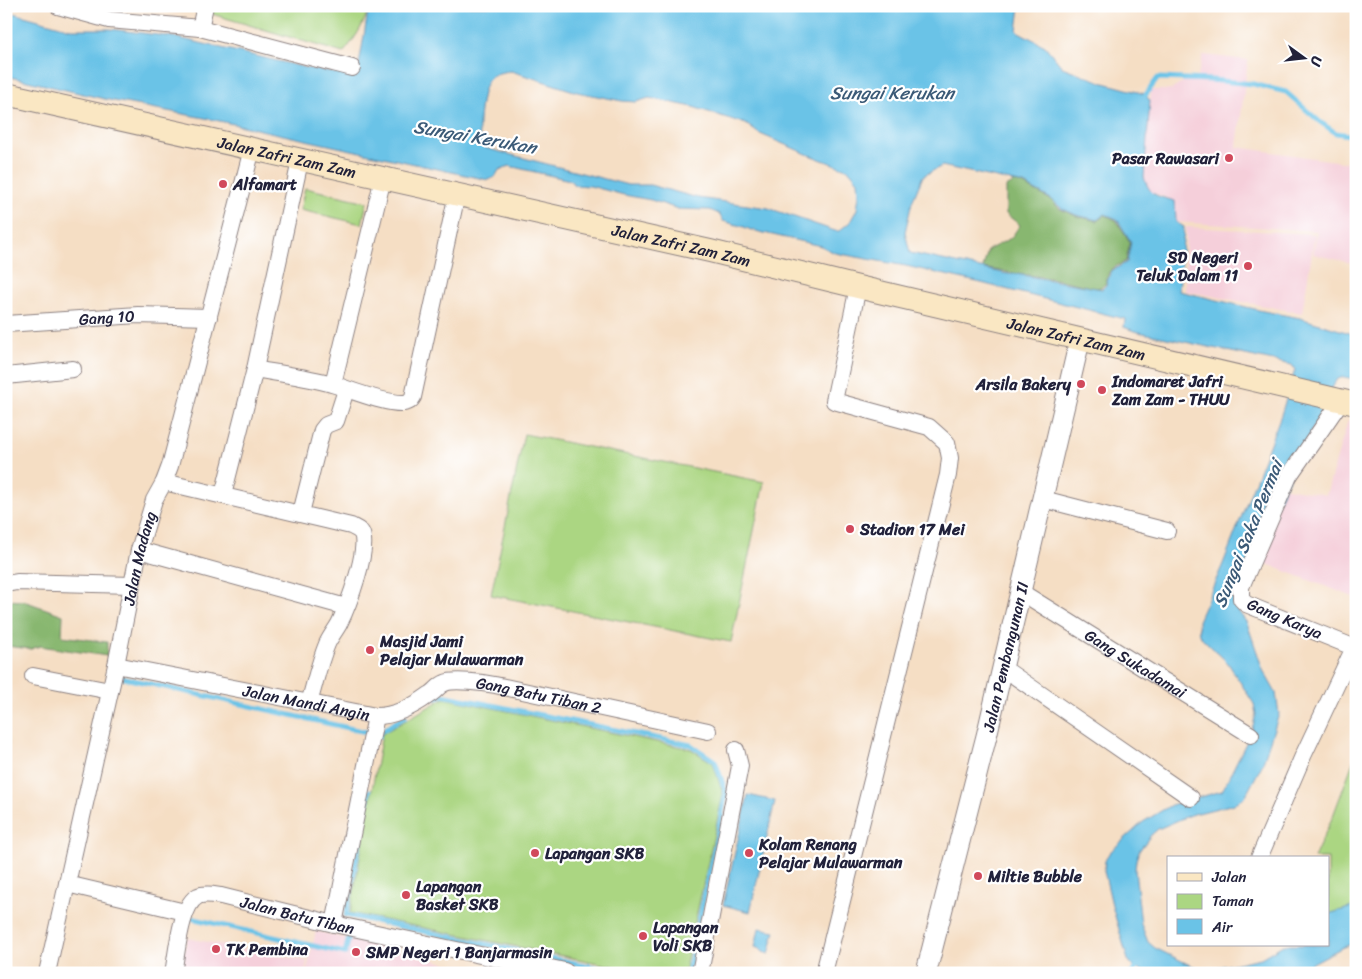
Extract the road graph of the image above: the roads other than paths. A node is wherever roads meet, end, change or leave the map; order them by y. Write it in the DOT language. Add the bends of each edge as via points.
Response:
graph roads {
  1 [pos="58,6"];
  2 [pos="205,6"];
  3 [pos="200,28"];
  4 [pos="352,68"];
  5 [pos="6,94"];
  6 [pos="252,150"];
  7 [pos="300,161"];
  8 [pos="383,178"];
  9 [pos="457,194"];
  10 [pos="858,287"];
  11 [pos="209,317"];
  12 [pos="6,324"];
  13 [pos="1080,339"];
  14 [pos="73,369"];
  15 [pos="255,369"];
  16 [pos="6,376"];
  17 [pos="339,387"];
  18 [pos="1344,402"];
  19 [pos="164,482"];
  20 [pos="223,495"];
  21 [pos="1043,499"];
  22 [pos="301,514"];
  23 [pos="1167,531"];
  24 [pos="139,550"];
  25 [pos="6,584"];
  26 [pos="132,585"];
  27 [pos="1020,592"];
  28 [pos="346,607"];
  29 [pos="116,665"];
  30 [pos="1003,668"];
  31 [pos="33,676"];
  32 [pos="110,691"];
  33 [pos="308,702"];
  34 [pos="376,716"];
  35 [pos="708,730"];
  36 [pos="1251,735"];
  37 [pos="736,750"];
  38 [pos="1191,798"];
  39 [pos="1259,856"];
  40 [pos="67,884"];
  41 [pos="185,912"];
  42 [pos="334,924"];
  43 [pos="524,969"];
  44 [pos="47,973"];
  45 [pos="173,973"];
  46 [pos="564,973"];
  47 [pos="700,973"];
  48 [pos="824,973"];
  49 [pos="926,973"];
  1 -- 3 [label="street" via="109,20"];
  2 -- 3 [label="street"];
  3 -- 4 [label="street"];
  5 -- 6 [label="main road, Jalan Zafri Zam Zam"];
  6 -- 7 [label="main road, Jalan Zafri Zam Zam"];
  6 -- 11 [label="street, Jalan Madang"];
  7 -- 8 [label="main road, Jalan Zafri Zam Zam"];
  7 -- 15 [label="street"];
  8 -- 9 [label="main road, Jalan Zafri Zam Zam"];
  8 -- 17 [label="street"];
  9 -- 10 [label="main road, Jalan Zafri Zam Zam" via="710,250"];
  9 -- 17 [label="street" via="413,396 408,403 397,402"];
  10 -- 13 [label="main road, Jalan Zafri Zam Zam"];
  10 -- 48 [label="street" via="834,401 929,427 947,443 950,458"];
  11 -- 12 [label="street, Gang 10" via="138,316"];
  11 -- 19 [label="street, Jalan Madang"];
  13 -- 18 [label="main road, Jalan Zafri Zam Zam"];
  13 -- 21 [label="street, Jalan Pembangunan II"];
  14 -- 16 [label="street"];
  15 -- 17 [label="street"];
  15 -- 20 [label="street"];
  17 -- 22 [label="street" via="336,422 322,430"];
  18 -- 39 [label="street, Gang Karya" via="1320,430 1289,476 1241,587 1241,600 1246,604 1352,649"];
  19 -- 20 [label="street"];
  19 -- 24 [label="street, Jalan Madang" via="154,500"];
  20 -- 22 [label="street"];
  21 -- 23 [label="street"];
  21 -- 27 [label="street, Jalan Pembangunan II"];
  22 -- 28 [label="street" via="351,526 362,534 361,566"];
  24 -- 26 [label="street, Jalan Madang"];
  24 -- 28 [label="street"];
  25 -- 26 [label="street"];
  26 -- 29 [label="street, Jalan Madang"];
  27 -- 30 [label="street, Jalan Pembangunan II"];
  27 -- 36 [label="street, Gang Sukadamai"];
  28 -- 33 [label="street" via="327,642"];
  29 -- 32 [label="street, Jalan Madang"];
  29 -- 33 [label="street, Jalan Mandi Angin"];
  30 -- 38 [label="street"];
  30 -- 49 [label="street, Jalan Pembangunan II"];
  31 -- 32 [label="street"];
  32 -- 40 [label="street, Jalan Madang"];
  33 -- 34 [label="street, Jalan Mandi Angin"];
  34 -- 35 [label="street, Gang Batu Tiban 2" via="389,716 400,711 429,696 445,682 463,682 495,685"];
  34 -- 42 [label="street, Jalan Mandi Angin"];
  37 -- 47 [label="street" via="740,766"];
  40 -- 41 [label="street"];
  40 -- 44 [label="street, Jalan Madang"];
  41 -- 42 [label="street, Jalan Batu Tiban" via="198,896 207,894"];
  41 -- 45 [label="street"];
  42 -- 43 [label="street, Jalan Batu Tiban"];
  43 -- 46 [label="street, Jalan Batu Tiban"];
}
